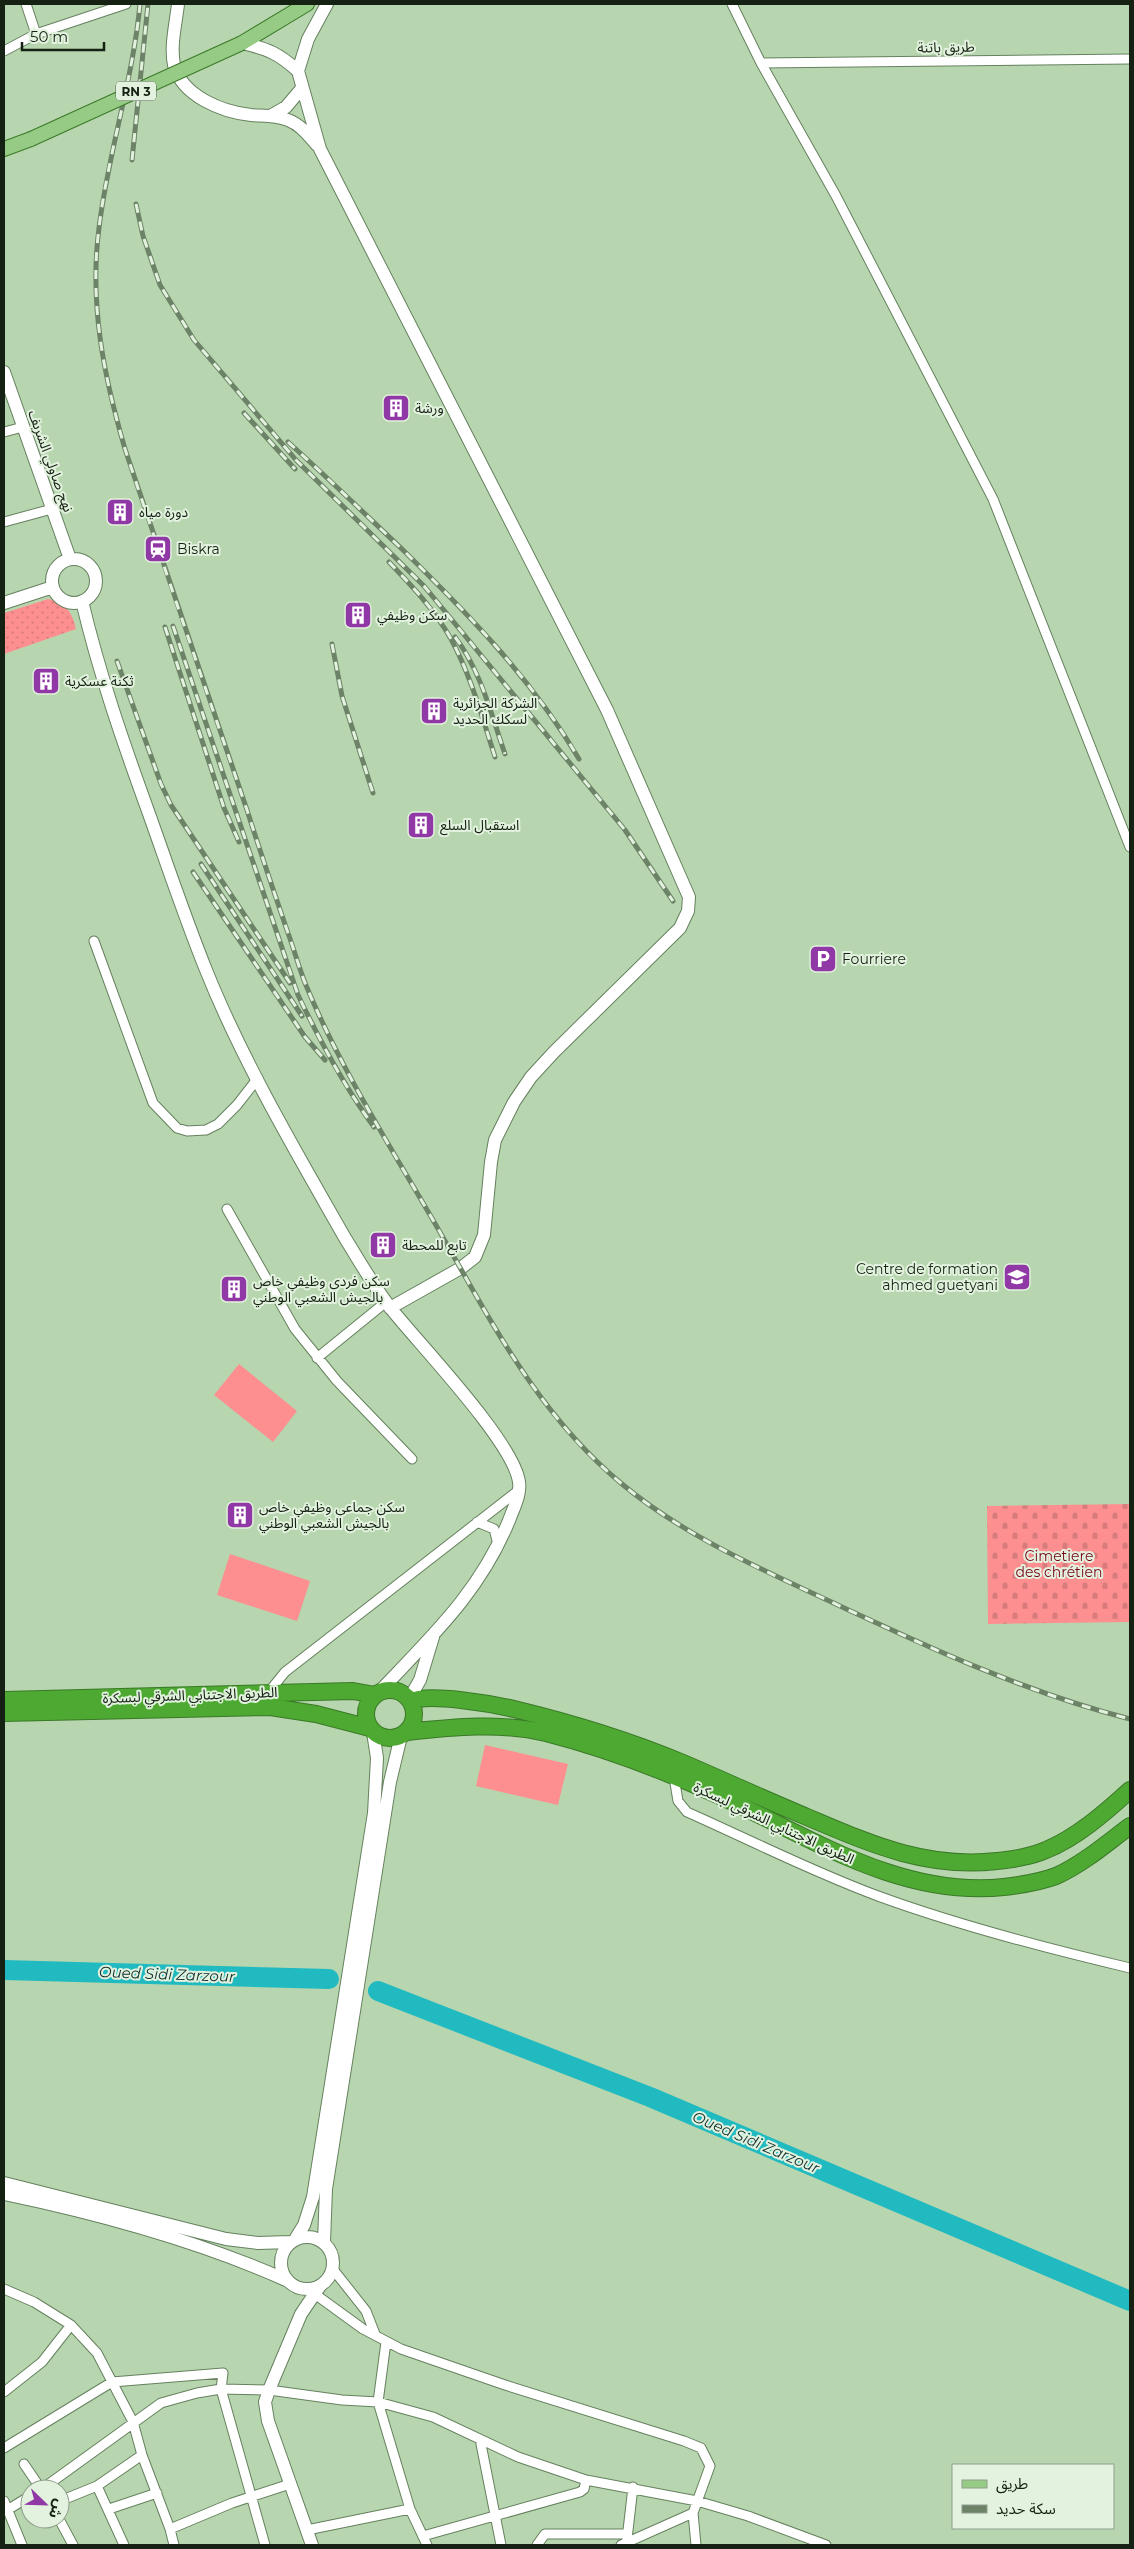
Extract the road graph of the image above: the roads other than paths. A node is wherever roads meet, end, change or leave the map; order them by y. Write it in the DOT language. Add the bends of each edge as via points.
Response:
graph roads {
  1 [pos="26,4"];
  2 [pos="126,4"];
  3 [pos="178,4"];
  4 [pos="307,4"];
  5 [pos="328,4"];
  6 [pos="732,4"];
  7 [pos="36,34"];
  8 [pos="242,43"];
  9 [pos="4,52"];
  10 [pos="1130,59"];
  11 [pos="761,63"];
  12 [pos="298,71"];
  13 [pos="302,88"];
  14 [pos="272,115"];
  15 [pos="4,149"];
  16 [pos="320,149"];
  17 [pos="4,372"];
  18 [pos="23,427"];
  19 [pos="4,432"];
  20 [pos="52,509"];
  21 [pos="4,522"];
  22 [pos="70,559"];
  23 [pos="52,587"];
  24 [pos="82,601"];
  25 [pos="4,603"];
  26 [pos="1130,847"];
  27 [pos="94,940"];
  28 [pos="258,1078"];
  29 [pos="227,1209"];
  30 [pos="388,1305"];
  31 [pos="317,1358"];
  32 [pos="412,1459"];
  33 [pos="519,1490"];
  34 [pos="477,1522"];
  35 [pos="498,1545"];
  36 [pos="434,1635"];
  37 [pos="268,1694"];
  38 [pos="377,1694"];
  39 [pos="4,1700"];
  40 [pos="410,1700"];
  41 [pos="4,1713"];
  42 [pos="371,1730"];
  43 [pos="404,1734"];
  44 [pos="674,1777"];
  45 [pos="1130,1790"];
  46 [pos="1130,1826"];
  47 [pos="1130,1968"];
  48 [pos="4,2183"];
  49 [pos="4,2194"];
  50 [pos="293,2240"];
  51 [pos="324,2242"];
  52 [pos="332,2268"];
  53 [pos="305,2287"];
  54 [pos="4,2289"];
  55 [pos="301,2314"];
  56 [pos="71,2325"];
  57 [pos="375,2334"];
  58 [pos="386,2342"];
  59 [pos="112,2382"];
  60 [pos="221,2389"];
  61 [pos="269,2390"];
  62 [pos="4,2392"];
  63 [pos="378,2402"];
  64 [pos="133,2422"];
  65 [pos="480,2439"];
  66 [pos="4,2448"];
  67 [pos="142,2455"];
  68 [pos="24,2464"];
  69 [pos="34,2479"];
  70 [pos="55,2479"];
  71 [pos="586,2480"];
  72 [pos="290,2484"];
  73 [pos="97,2486"];
  74 [pos="633,2487"];
  75 [pos="157,2493"];
  76 [pos="70,2497"];
  77 [pos="250,2498"];
  78 [pos="20,2500"];
  79 [pos="696,2501"];
  80 [pos="6,2505"];
  81 [pos="109,2509"];
  82 [pos="410,2509"];
  83 [pos="693,2513"];
  84 [pos="494,2514"];
  85 [pos="64,2529"];
  86 [pos="170,2529"];
  87 [pos="307,2530"];
  88 [pos="422,2536"];
  89 [pos="625,2542"];
  90 [pos="22,2545"];
  91 [pos="73,2545"];
  92 [pos="124,2545"];
  93 [pos="174,2545"];
  94 [pos="265,2545"];
  95 [pos="312,2545"];
  96 [pos="427,2545"];
  97 [pos="501,2545"];
  98 [pos="538,2545"];
  99 [pos="696,2545"];
  100 [pos="826,2545"];
  1 -- 7 [label="street"];
  2 -- 7 [label="street"];
  3 -- 14 [label="main road" via="174,64 181,82 195,94 226,110"];
  4 -- 8 [label="main road, RN 3"];
  5 -- 12 [label="main road" via="308,39"];
  6 -- 11 [label="street"];
  7 -- 9 [label="street"];
  8 -- 12 [label="main road" via="268,49"];
  8 -- 15 [label="main road, RN 3, bridge"];
  10 -- 11 [label="street, طريق باتنة"];
  11 -- 26 [label="street" via="836,196 993,499"];
  12 -- 13 [label="main road"];
  13 -- 14 [label="main road" via="286,107"];
  13 -- 16 [label="main road"];
  14 -- 16 [label="main road" via="298,124"];
  16 -- 30 [label="main road" via="607,710 689,897 688,911 680,928 554,1052 514,1102 495,1140 484,1234 475,1257 461,1268"];
  17 -- 18 [label="main road, نهج صاولي الشربف"];
  18 -- 19 [label="street"];
  18 -- 20 [label="main road, نهج صاولي الشربف"];
  20 -- 21 [label="street"];
  20 -- 22 [label="main road, نهج صاولي الشربف"];
  22 -- 23 [label="main road" via="53,572"];
  22 -- 24 [label="main road" via="89,565 96,578 93,592"];
  23 -- 24 [label="main road" via="61,599"];
  23 -- 25 [label="main road"];
  24 -- 28 [label="main road" via="118,727 174,885 207,972"];
  27 -- 28 [label="street" via="153,1103 177,1128 206,1130 218,1124"];
  28 -- 30 [label="main road" via="348,1242"];
  29 -- 31 [label="street" via="277,1301"];
  30 -- 31 [label="street"];
  30 -- 33 [label="main road" via="498,1439 514,1462"];
  31 -- 32 [label="street"];
  33 -- 34 [label="street"];
  33 -- 35 [label="main road"];
  34 -- 35 [label="street" via="494,1529"];
  34 -- 37 [label="street" via="290,1669"];
  35 -- 36 [label="main road" via="481,1577"];
  36 -- 38 [label="main road"];
  36 -- 40 [label="main road"];
  37 -- 38 [label="highway, الطريق الاجتنابي الشرقي لبسكرة" via="353,1691"];
  37 -- 39 [label="highway, الطريق الاجتنابي الشرقي لبسكرة"];
  38 -- 40 [label="highway" via="392,1690"];
  38 -- 42 [label="highway" via="367,1707"];
  40 -- 43 [label="highway" via="414,1707 414,1720"];
  40 -- 45 [label="highway, الطريق الاجتنابي الشرقي لبسكرة" via="429,1698 500,1706 597,1731 682,1763 862,1841 929,1860 988,1862 1046,1850 1072,1835"];
  41 -- 42 [label="highway, الطريق الاجتنابي الشرقي لبسكرة" via="270,1707 316,1714"];
  42 -- 43 [label="highway" via="386,1738"];
  42 -- 50 [label="main road" via="377,1758 374,1813 313,2197 304,2225"];
  43 -- 44 [label="highway, الطريق الاجتنابي الشرقي لبسكرة" via="455,1726 545,1733"];
  43 -- 51 [label="main road" via="388,1792 326,2188"];
  44 -- 46 [label="highway, الطريق الاجتنابي الشرقي لبسكرة" via="853,1861 888,1873 954,1887 988,1889 1056,1876"];
  44 -- 47 [label="street" via="678,1801 687,1812 878,1896 1050,1949"];
  48 -- 50 [label="main road" via="226,2239 258,2243"];
  49 -- 53 [label="main road" via="182,2239"];
  50 -- 51 [label="main road" via="314,2237"];
  50 -- 53 [label="main road" via="280,2260"];
  51 -- 52 [label="main road" via="331,2252"];
  52 -- 53 [label="main road" via="330,2275"];
  52 -- 57 [label="street" via="366,2311"];
  53 -- 55 [label="main road"];
  53 -- 55 [label="main road" via="300,2297"];
  53 -- 57 [label="street" via="363,2329"];
  54 -- 56 [label="street" via="34,2302"];
  55 -- 61 [label="main road"];
  56 -- 59 [label="street" via="97,2353"];
  56 -- 62 [label="street" via="42,2362"];
  57 -- 58 [label="street"];
  58 -- 63 [label="street"];
  58 -- 79 [label="street" via="505,2386 696,2445 704,2452 710,2466"];
  59 -- 60 [label="street" via="219,2372 224,2374"];
  59 -- 64 [label="street"];
  59 -- 66 [label="street"];
  60 -- 61 [label="street"];
  60 -- 64 [label="street" via="161,2404"];
  60 -- 77 [label="street"];
  61 -- 63 [label="street"];
  61 -- 72 [label="main road" via="266,2411"];
  63 -- 65 [label="street" via="432,2417"];
  63 -- 82 [label="street"];
  64 -- 67 [label="street"];
  64 -- 70 [label="street"];
  65 -- 71 [label="street" via="518,2457"];
  65 -- 84 [label="street"];
  67 -- 73 [label="street"];
  67 -- 75 [label="street"];
  68 -- 69 [label="street"];
  71 -- 74 [label="street"];
  71 -- 84 [label="street" via="580,2492"];
  72 -- 77 [label="street"];
  72 -- 87 [label="main road"];
  73 -- 76 [label="street"];
  73 -- 81 [label="street"];
  74 -- 79 [label="street"];
  74 -- 89 [label="street"];
  75 -- 81 [label="street"];
  75 -- 86 [label="street"];
  77 -- 86 [label="street"];
  77 -- 94 [label="street"];
  78 -- 80 [label="street"];
  79 -- 83 [label="street"];
  79 -- 100 [label="street"];
  80 -- 90 [label="street"];
  81 -- 92 [label="street"];
  82 -- 87 [label="street"];
  82 -- 88 [label="street"];
  83 -- 89 [label="street"];
  83 -- 99 [label="street"];
  84 -- 88 [label="street"];
  84 -- 97 [label="street"];
  85 -- 91 [label="street"];
  86 -- 93 [label="street"];
  87 -- 95 [label="main road"];
  88 -- 96 [label="street"];
  89 -- 98 [label="street" via="545,2534"];
}
